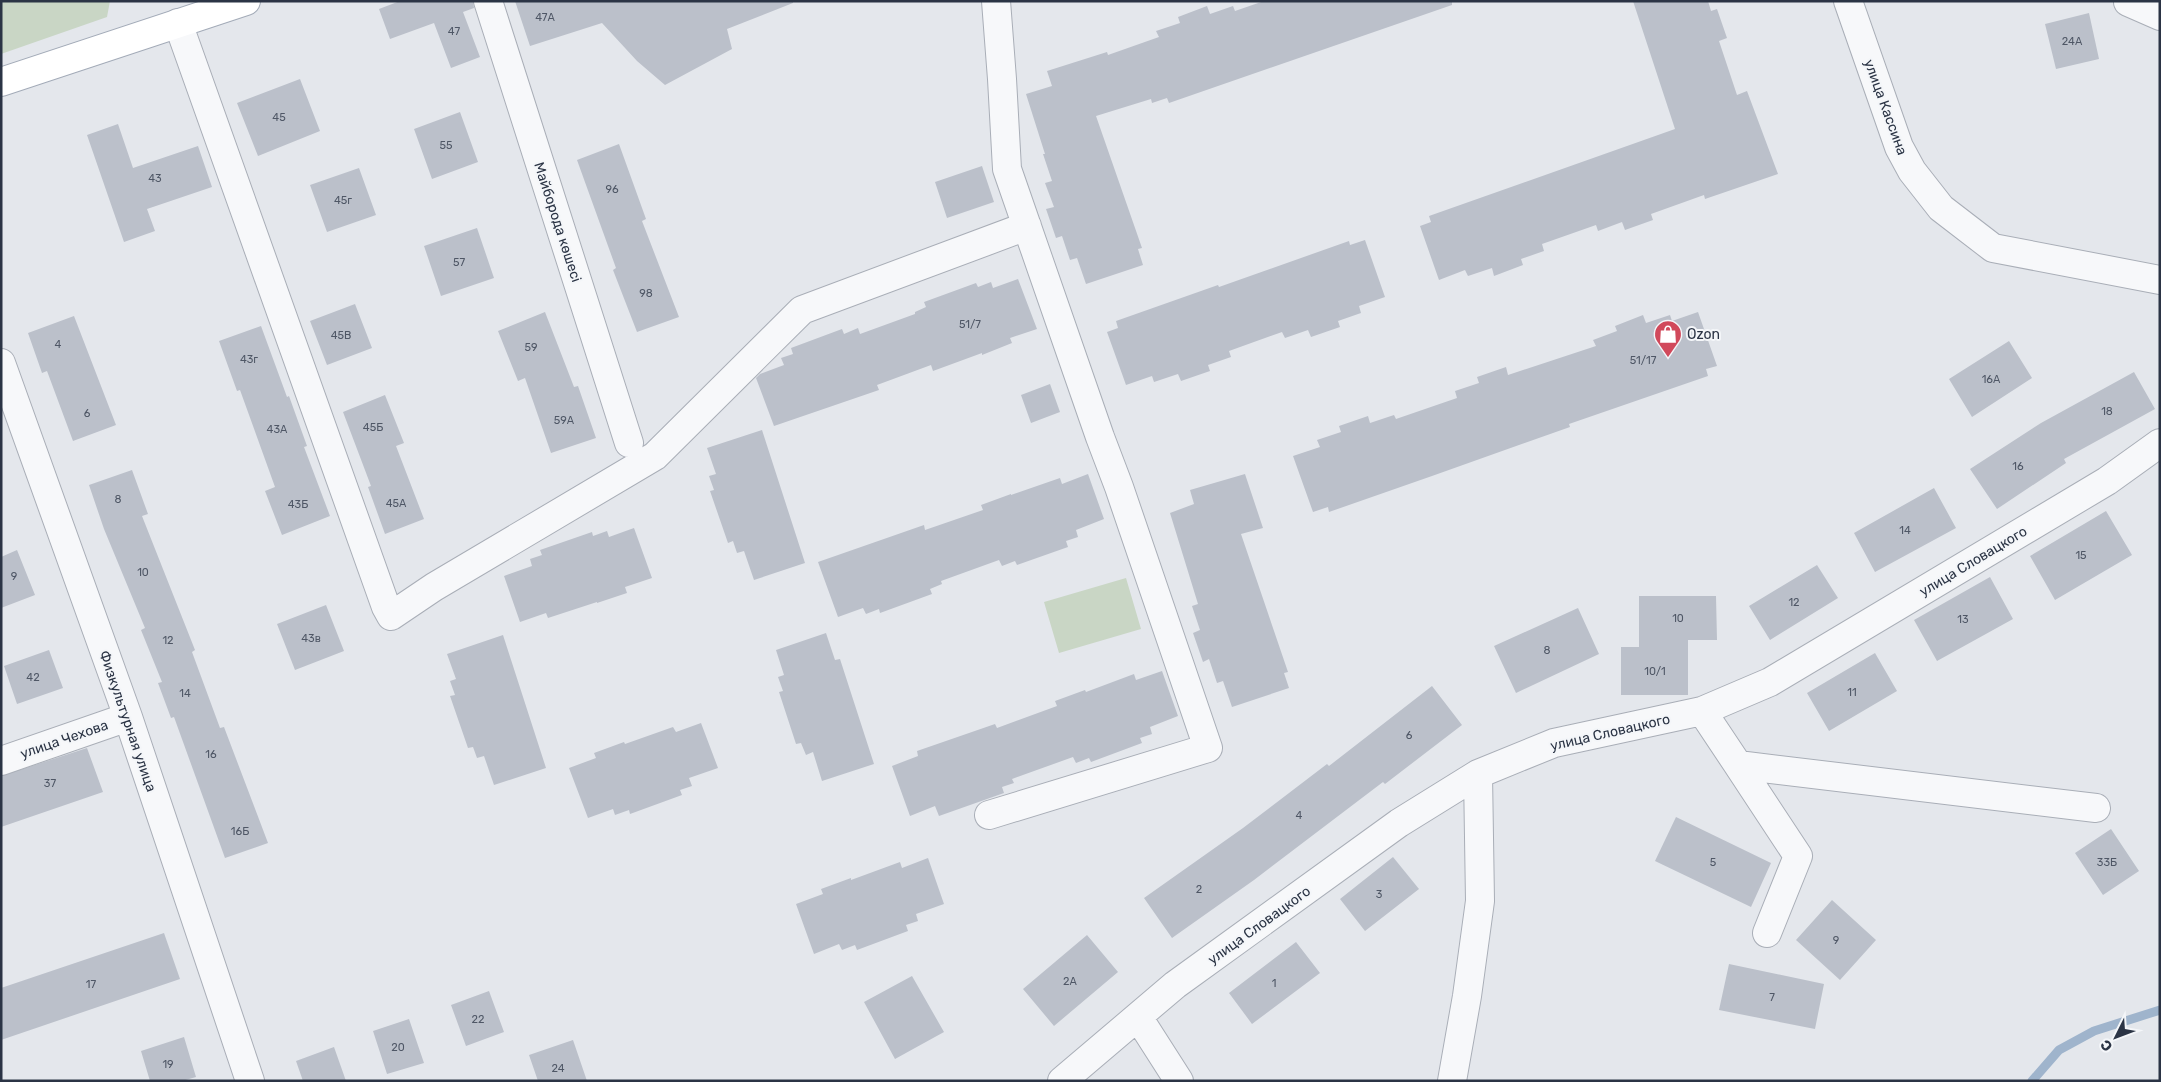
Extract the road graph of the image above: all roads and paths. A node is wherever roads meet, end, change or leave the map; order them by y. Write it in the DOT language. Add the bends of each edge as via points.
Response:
graph roads {
  1 [pos="246,1"];
  2 [pos="488,1"];
  3 [pos="996,1"];
  4 [pos="1848,1"];
  5 [pos="2128,2"];
  6 [pos="2160,16"];
  7 [pos="178,23"];
  8 [pos="1,82"];
  9 [pos="1027,226"];
  10 [pos="2160,280"];
  11 [pos="1,363"];
  12 [pos="629,442"];
  13 [pos="2160,444"];
  14 [pos="1702,711"];
  15 [pos="128,717"];
  16 [pos="1,761"];
  17 [pos="1738,765"];
  18 [pos="1478,774"];
  19 [pos="2096,808"];
  20 [pos="989,815"];
  21 [pos="1767,933"];
  22 [pos="1138,1017"];
  23 [pos="250,1081"];
  24 [pos="1062,1081"];
  25 [pos="1179,1081"];
  26 [pos="1452,1081"];
  1 -- 7 [label="main road"];
  2 -- 12 [label="street, Майборода көшесі"];
  3 -- 9 [label="street" via="1007,169"];
  4 -- 10 [label="street, улица Кассина" via="1899,147 1912,171 1942,208 1993,248"];
  5 -- 6 [label="street"];
  7 -- 8 [label="main road"];
  7 -- 9 [label="street" via="391,616 434,587 655,456 802,310"];
  9 -- 20 [label="street" via="1208,748"];
  11 -- 15 [label="street, Физкультурная улица"];
  13 -- 14 [label="street, улица Словацкого" via="2107,481 1770,682"];
  14 -- 17 [label="street"];
  14 -- 18 [label="street, улица Словацкого" via="1554,743"];
  15 -- 16 [label="street, улица Чехова"];
  15 -- 23 [label="street, Физкультурная улица"];
  17 -- 19 [label="street"];
  17 -- 21 [label="street" via="1798,856"];
  18 -- 22 [label="street, улица Словацкого" via="1391,829 1175,986"];
  18 -- 26 [label="street" via="1480,901"];
  22 -- 24 [label="street, улица Словацкого"];
  22 -- 25 [label="street"];
}
